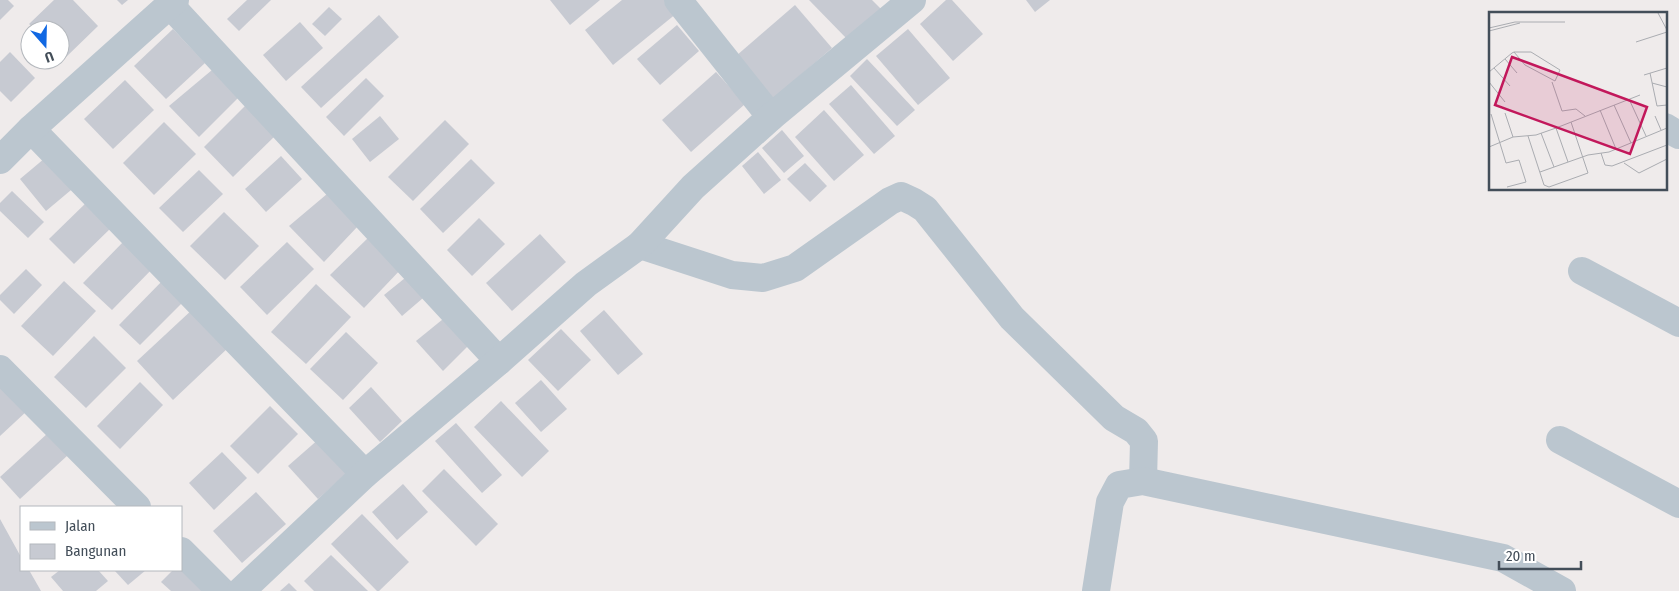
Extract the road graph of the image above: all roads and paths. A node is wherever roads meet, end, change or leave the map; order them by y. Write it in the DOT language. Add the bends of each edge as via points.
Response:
graph roads {
  1 [pos="678,0"];
  2 [pos="912,0"];
  3 [pos="173,2"];
  4 [pos="771,116"];
  5 [pos="1666,128"];
  6 [pos="30,129"];
  7 [pos="1679,135"];
  8 [pos="0,160"];
  9 [pos="640,245"];
  10 [pos="1582,271"];
  11 [pos="1679,323"];
  12 [pos="499,361"];
  13 [pos="0,369"];
  14 [pos="1560,440"];
  15 [pos="365,474"];
  16 [pos="1143,481"];
  17 [pos="1679,504"];
  18 [pos="136,506"];
  19 [pos="182,552"];
  20 [pos="221,591"];
  21 [pos="241,591"];
  22 [pos="1096,591"];
  23 [pos="1562,591"];
  1 -- 4 [label="street"];
  2 -- 4 [label="street"];
  3 -- 6 [label="street"];
  3 -- 12 [label="street"];
  4 -- 9 [label="street" via="693,187"];
  5 -- 7 [label="street"];
  6 -- 8 [label="street"];
  6 -- 15 [label="street"];
  9 -- 12 [label="street" via="586,284"];
  9 -- 16 [label="street" via="732,275 762,278 795,268 890,201 901,196 914,202 925,209 1012,318 1114,418 1136,431 1144,441"];
  10 -- 11 [label="street"];
  12 -- 15 [label="street"];
  13 -- 18 [label="street"];
  14 -- 17 [label="street"];
  15 -- 21 [label="street"];
  16 -- 22 [label="street" via="1119,485 1110,502"];
  16 -- 23 [label="street" via="1503,558"];
  19 -- 20 [label="street"];
}
